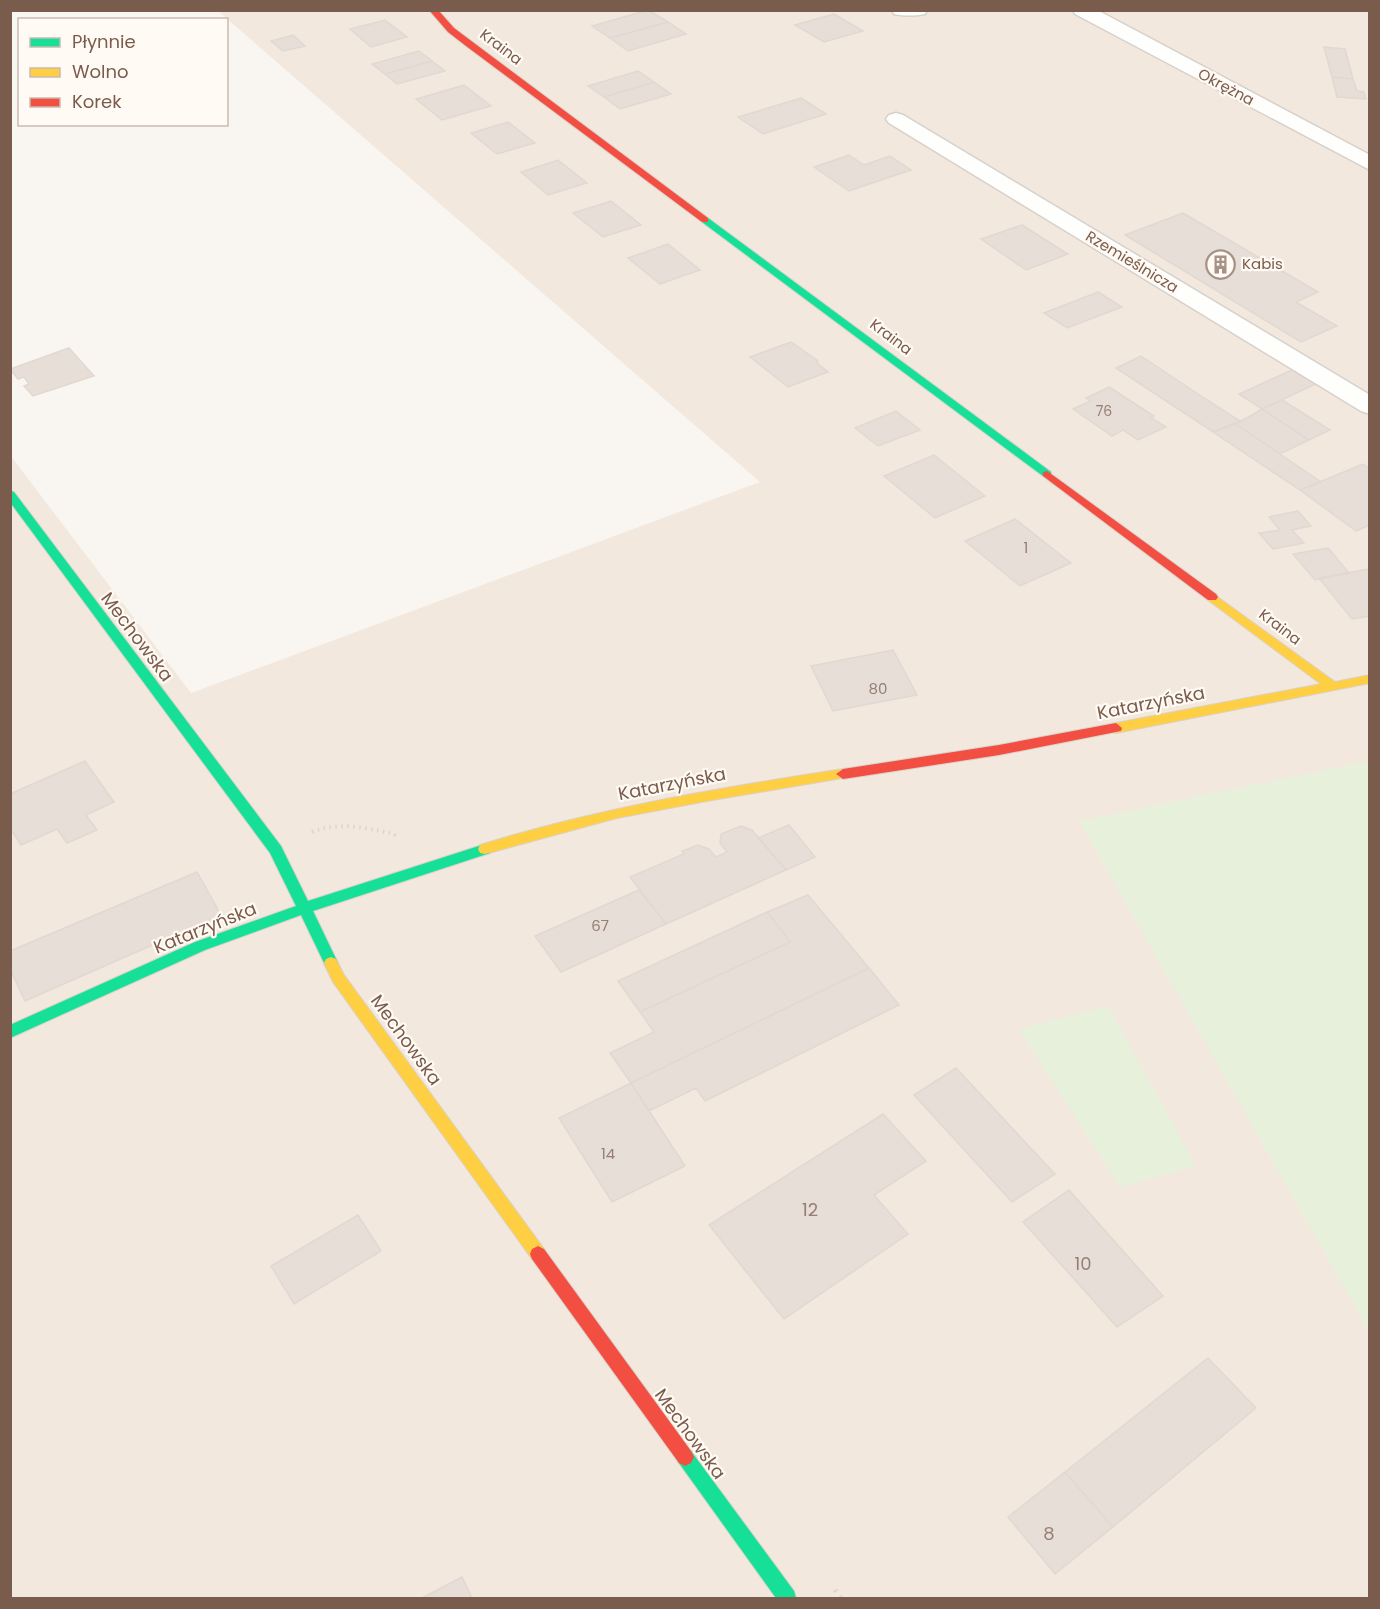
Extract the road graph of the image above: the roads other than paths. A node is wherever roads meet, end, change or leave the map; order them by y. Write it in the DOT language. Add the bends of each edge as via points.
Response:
graph roads {
  1 [pos="433,10"];
  2 [pos="901,10"];
  3 [pos="918,10"];
  4 [pos="1082,10"];
  5 [pos="896,118"];
  6 [pos="1370,164"];
  7 [pos="1370,406"];
  8 [pos="10,494"];
  9 [pos="1370,679"];
  10 [pos="1332,686"];
  11 [pos="305,908"];
  12 [pos="10,1032"];
  13 [pos="787,1599"];
  1 -- 10 [label="street, Kraina" via="476,50"];
  2 -- 3 [label="street"];
  4 -- 6 [label="street, Okrężna"];
  5 -- 7 [label="street, Rzemieślnicza"];
  8 -- 11 [label="street, Mechowska" via="276,850"];
  9 -- 10 [label="street, Katarzyńska"];
  10 -- 11 [label="street, Katarzyńska" via="999,750 708,794 614,813 515,839"];
  11 -- 12 [label="street, Katarzyńska" via="200,946"];
  11 -- 13 [label="street, Mechowska" via="338,978"];
}
